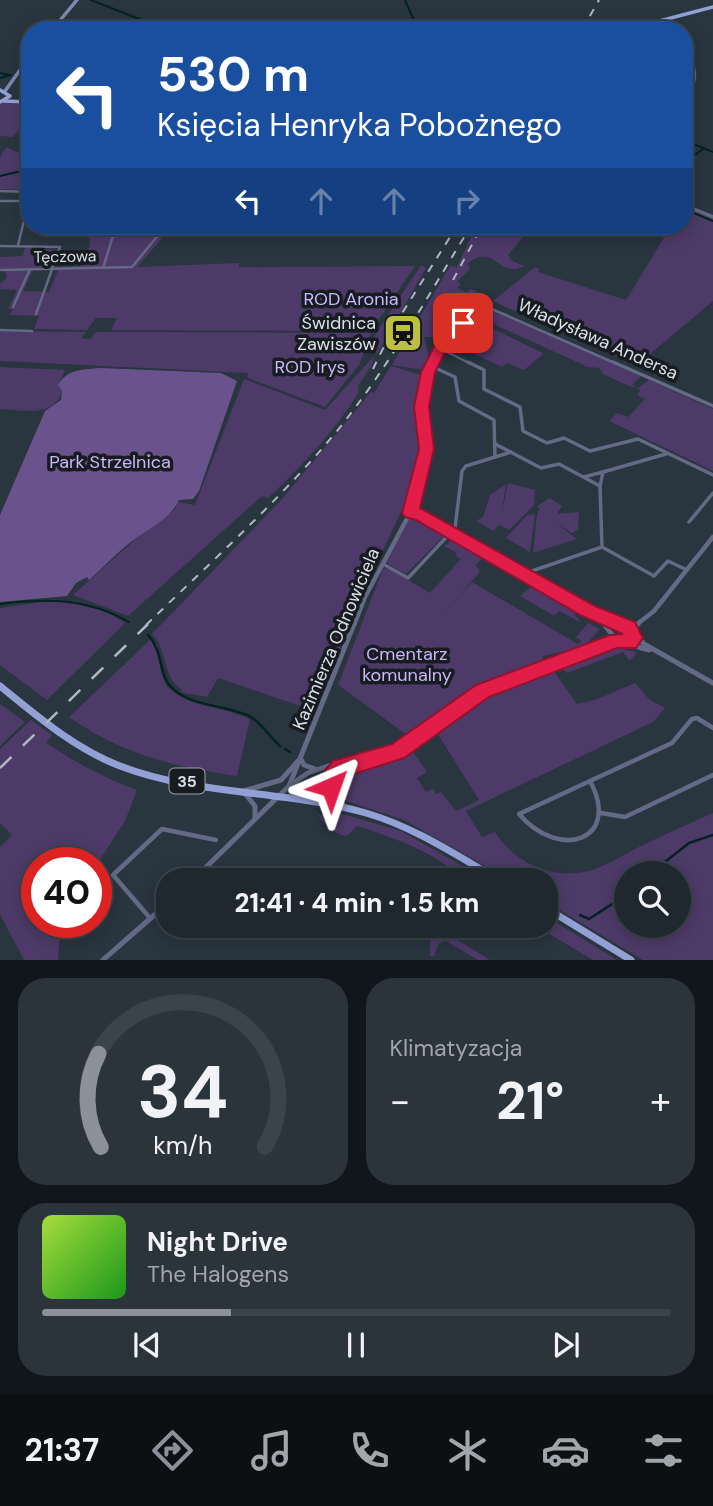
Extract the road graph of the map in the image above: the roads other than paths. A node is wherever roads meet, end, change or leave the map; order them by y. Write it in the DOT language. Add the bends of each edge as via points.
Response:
graph roads {
  1 [pos="76,0"];
  2 [pos="713,7"];
  3 [pos="687,14"];
  4 [pos="59,21"];
  5 [pos="658,21"];
  6 [pos="659,21"];
  7 [pos="693,62"];
  8 [pos="21,66"];
  9 [pos="693,87"];
  10 [pos="2,90"];
  11 [pos="9,97"];
  12 [pos="21,99"];
  13 [pos="2,101"];
  14 [pos="21,101"];
  15 [pos="0,191"];
  16 [pos="21,193"];
  17 [pos="0,201"];
  18 [pos="21,201"];
  19 [pos="693,209"];
  20 [pos="713,217"];
  21 [pos="21,234"];
  22 [pos="113,235"];
  23 [pos="158,235"];
  24 [pos="0,246"];
  25 [pos="18,246"];
  26 [pos="103,268"];
  27 [pos="30,269"];
  28 [pos="54,269"];
  29 [pos="0,270"];
  30 [pos="13,307"];
  31 [pos="36,314"];
  32 [pos="472,316"];
  33 [pos="0,330"];
  34 [pos="32,331"];
  35 [pos="439,348"];
  36 [pos="430,366"];
  37 [pos="713,406"];
  38 [pos="495,444"];
  39 [pos="510,452"];
  40 [pos="668,453"];
  41 [pos="495,457"];
  42 [pos="603,472"];
  43 [pos="713,475"];
  44 [pos="584,477"];
  45 [pos="600,485"];
  46 [pos="713,493"];
  47 [pos="410,513"];
  48 [pos="690,522"];
  49 [pos="452,533"];
  50 [pos="713,537"];
  51 [pos="602,547"];
  52 [pos="382,563"];
  53 [pos="687,570"];
  54 [pos="525,575"];
  55 [pos="589,611"];
  56 [pos="620,626"];
  57 [pos="612,632"];
  58 [pos="632,632"];
  59 [pos="617,641"];
  60 [pos="629,643"];
  61 [pos="663,655"];
  62 [pos="713,683"];
  63 [pos="0,687"];
  64 [pos="713,728"];
  65 [pos="301,758"];
  66 [pos="351,764"];
  67 [pos="315,769"];
  68 [pos="713,775"];
  69 [pos="590,781"];
  70 [pos="289,786"];
  71 [pos="243,791"];
  72 [pos="278,797"];
  73 [pos="347,808"];
  74 [pos="601,813"];
  75 [pos="256,820"];
  76 [pos="216,840"];
  77 [pos="206,868"];
  78 [pos="477,868"];
  79 [pos="156,913"];
  80 [pos="558,915"];
  81 [pos="150,918"];
  82 [pos="103,960"];
  83 [pos="631,960"];
  1 -- 4 [label="main road"];
  2 -- 3 [label="main road"];
  3 -- 5 [label="main road"];
  3 -- 6 [label="main road"];
  7 -- 9 [label="street" via="697,74"];
  8 -- 10 [label="main road"];
  10 -- 11 [label="main road"];
  11 -- 12 [label="main road"];
  11 -- 13 [label="main road"];
  13 -- 14 [label="main road"];
  15 -- 16 [label="street"];
  17 -- 18 [label="street"];
  19 -- 20 [label="street"];
  21 -- 25 [label="street"];
  22 -- 26 [label="street"];
  23 -- 26 [label="street, Tęczowa" via="130,267"];
  24 -- 25 [label="street"];
  25 -- 28 [label="street" via="61,247"];
  26 -- 28 [label="street, Tęczowa"];
  27 -- 28 [label="street, Tęczowa"];
  27 -- 29 [label="street, Tęczowa"];
  27 -- 30 [label="street"];
  28 -- 31 [label="street"];
  32 -- 35 [label="street, Kazimierza Odnowiciela"];
  32 -- 37 [label="street, Władysława Andersa" via="485,306 492,307"];
  33 -- 34 [label="street"];
  35 -- 36 [label="street, Kazimierza Odnowiciela"];
  35 -- 40 [label="street" via="484,370 484,389 520,407 523,431 547,443 564,438 590,451 638,439"];
  36 -- 38 [label="street" via="455,377 459,401 494,420"];
  36 -- 47 [label="street, Kazimierza Odnowiciela" via="422,398 427,449"];
  38 -- 39 [label="street"];
  38 -- 41 [label="street"];
  39 -- 41 [label="street"];
  39 -- 44 [label="street" via="541,468 559,464"];
  40 -- 42 [label="street"];
  40 -- 43 [label="street"];
  41 -- 49 [label="street" via="462,471"];
  42 -- 44 [label="street"];
  42 -- 45 [label="street"];
  44 -- 45 [label="street"];
  45 -- 51 [label="street"];
  46 -- 48 [label="street"];
  47 -- 49 [label="street"];
  47 -- 52 [label="street, Kazimierza Odnowiciela"];
  49 -- 52 [label="street" via="408,578"];
  49 -- 54 [label="street"];
  50 -- 53 [label="street"];
  51 -- 53 [label="street" via="654,576 668,561"];
  51 -- 54 [label="street"];
  52 -- 65 [label="street, Kazimierza Odnowiciela"];
  53 -- 58 [label="street"];
  54 -- 55 [label="street"];
  55 -- 56 [label="street"];
  55 -- 57 [label="street"];
  56 -- 57 [label="street"];
  56 -- 58 [label="street"];
  57 -- 59 [label="street"];
  58 -- 60 [label="street"];
  58 -- 61 [label="street"];
  59 -- 60 [label="street"];
  59 -- 66 [label="street" via="482,691 397,752"];
  60 -- 61 [label="street"];
  61 -- 62 [label="street"];
  63 -- 71 [label="main road, 35" via="79,744 123,767"];
  64 -- 69 [label="street" via="692,719 672,743"];
  65 -- 67 [label="street" via="304,765"];
  65 -- 70 [label="street, Kazimierza Odnowiciela"];
  65 -- 71 [label="street" via="281,780"];
  66 -- 67 [label="street"];
  66 -- 73 [label="street" via="335,772 331,787"];
  67 -- 70 [label="street"];
  68 -- 74 [label="street" via="625,817"];
  69 -- 74 [label="street"];
  69 -- 74 [label="street" via="519,814 537,834 572,842 585,836"];
  70 -- 72 [label="street"];
  71 -- 72 [label="main road, 35"];
  71 -- 75 [label="street" via="255,806"];
  72 -- 73 [label="main road, 35"];
  72 -- 75 [label="street"];
  73 -- 78 [label="main road, 35" via="402,826"];
  75 -- 77 [label="street"];
  76 -- 81 [label="street" via="162,829 113,875"];
  79 -- 81 [label="street"];
  80 -- 83 [label="main road"];
  81 -- 82 [label="street"];
}
